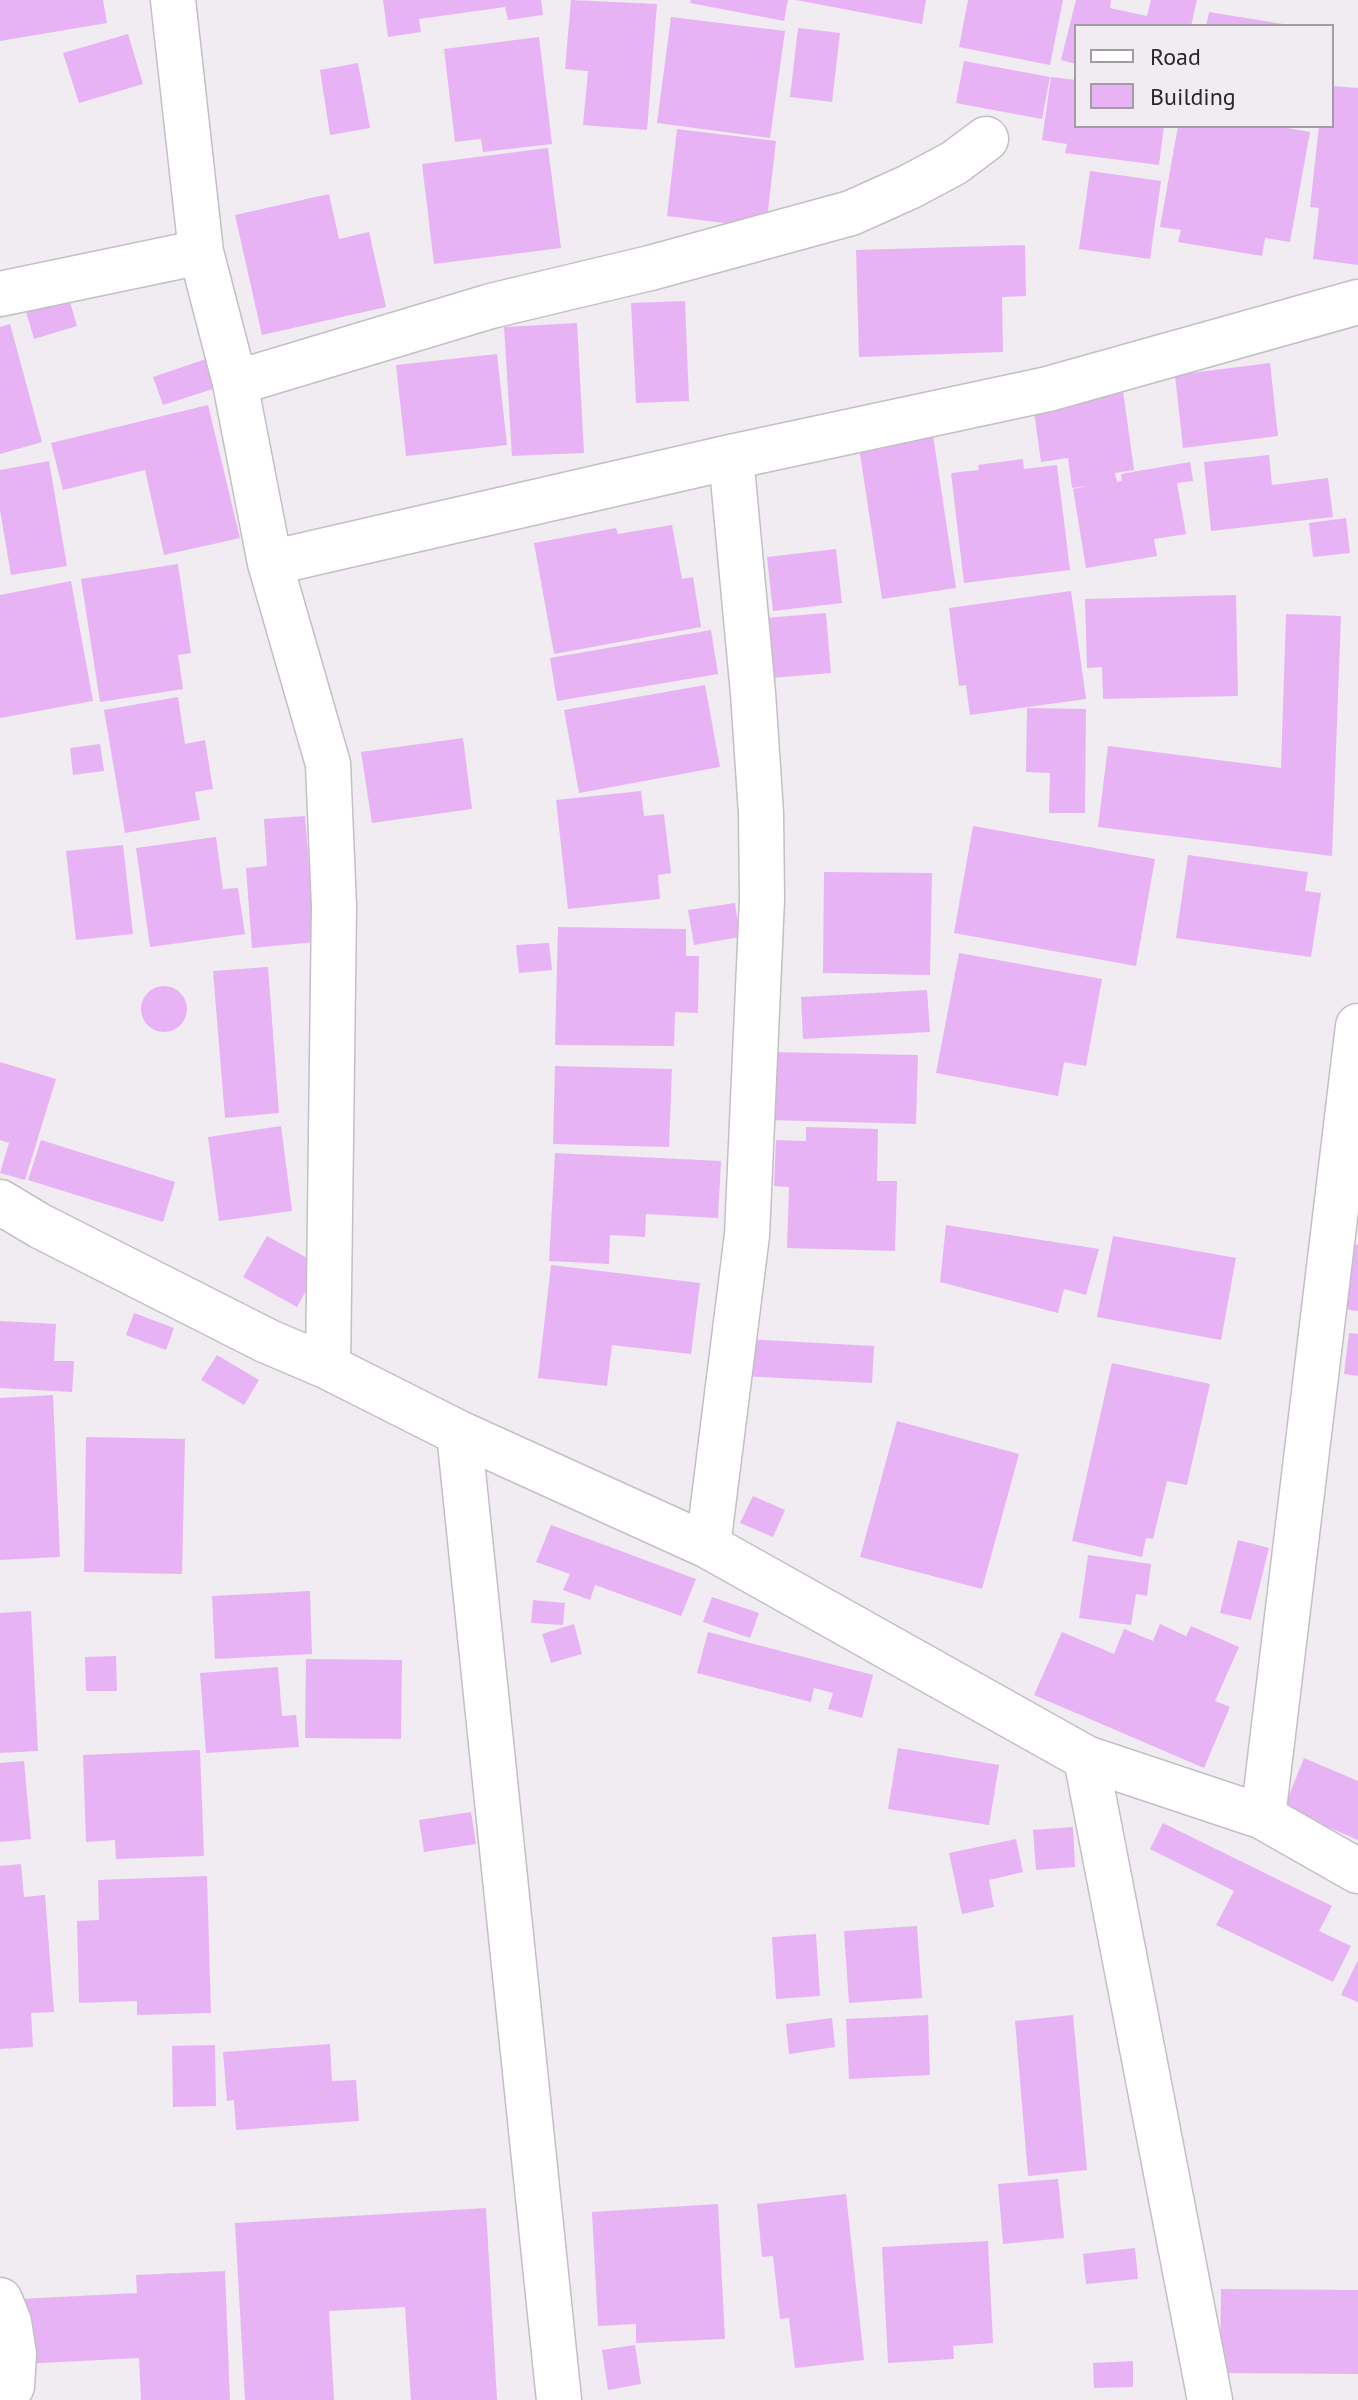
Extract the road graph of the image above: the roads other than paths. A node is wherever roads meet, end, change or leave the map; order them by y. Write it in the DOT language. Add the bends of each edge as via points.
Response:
graph roads {
  1 [pos="173,0"];
  2 [pos="986,139"];
  3 [pos="201,252"];
  4 [pos="0,294"];
  5 [pos="1358,302"];
  6 [pos="235,383"];
  7 [pos="731,457"];
  8 [pos="270,563"];
  9 [pos="1358,1026"];
  10 [pos="0,1202"];
  11 [pos="328,1367"];
  12 [pos="459,1433"];
  13 [pos="708,1546"];
  14 [pos="1086,1758"];
  15 [pos="1263,1817"];
  16 [pos="1358,1871"];
  17 [pos="0,2300"];
  18 [pos="4,2400"];
  19 [pos="559,2400"];
  20 [pos="1210,2400"];
  1 -- 3 [label="street"];
  2 -- 6 [label="street" via="954,163 851,213 491,306"];
  3 -- 4 [label="street"];
  3 -- 6 [label="street"];
  5 -- 7 [label="street" via="1048,389"];
  6 -- 8 [label="street"];
  7 -- 8 [label="street"];
  7 -- 13 [label="street" via="757,753 762,899 747,1235"];
  8 -- 11 [label="street" via="328,764 334,906"];
  9 -- 15 [label="street"];
  10 -- 11 [label="street" via="267,1341"];
  11 -- 12 [label="street"];
  12 -- 13 [label="street"];
  12 -- 19 [label="street"];
  13 -- 14 [label="street"];
  14 -- 15 [label="street"];
  14 -- 20 [label="street"];
  15 -- 16 [label="street"];
  17 -- 18 [label="street" via="14,2354 12,2386"];
}
